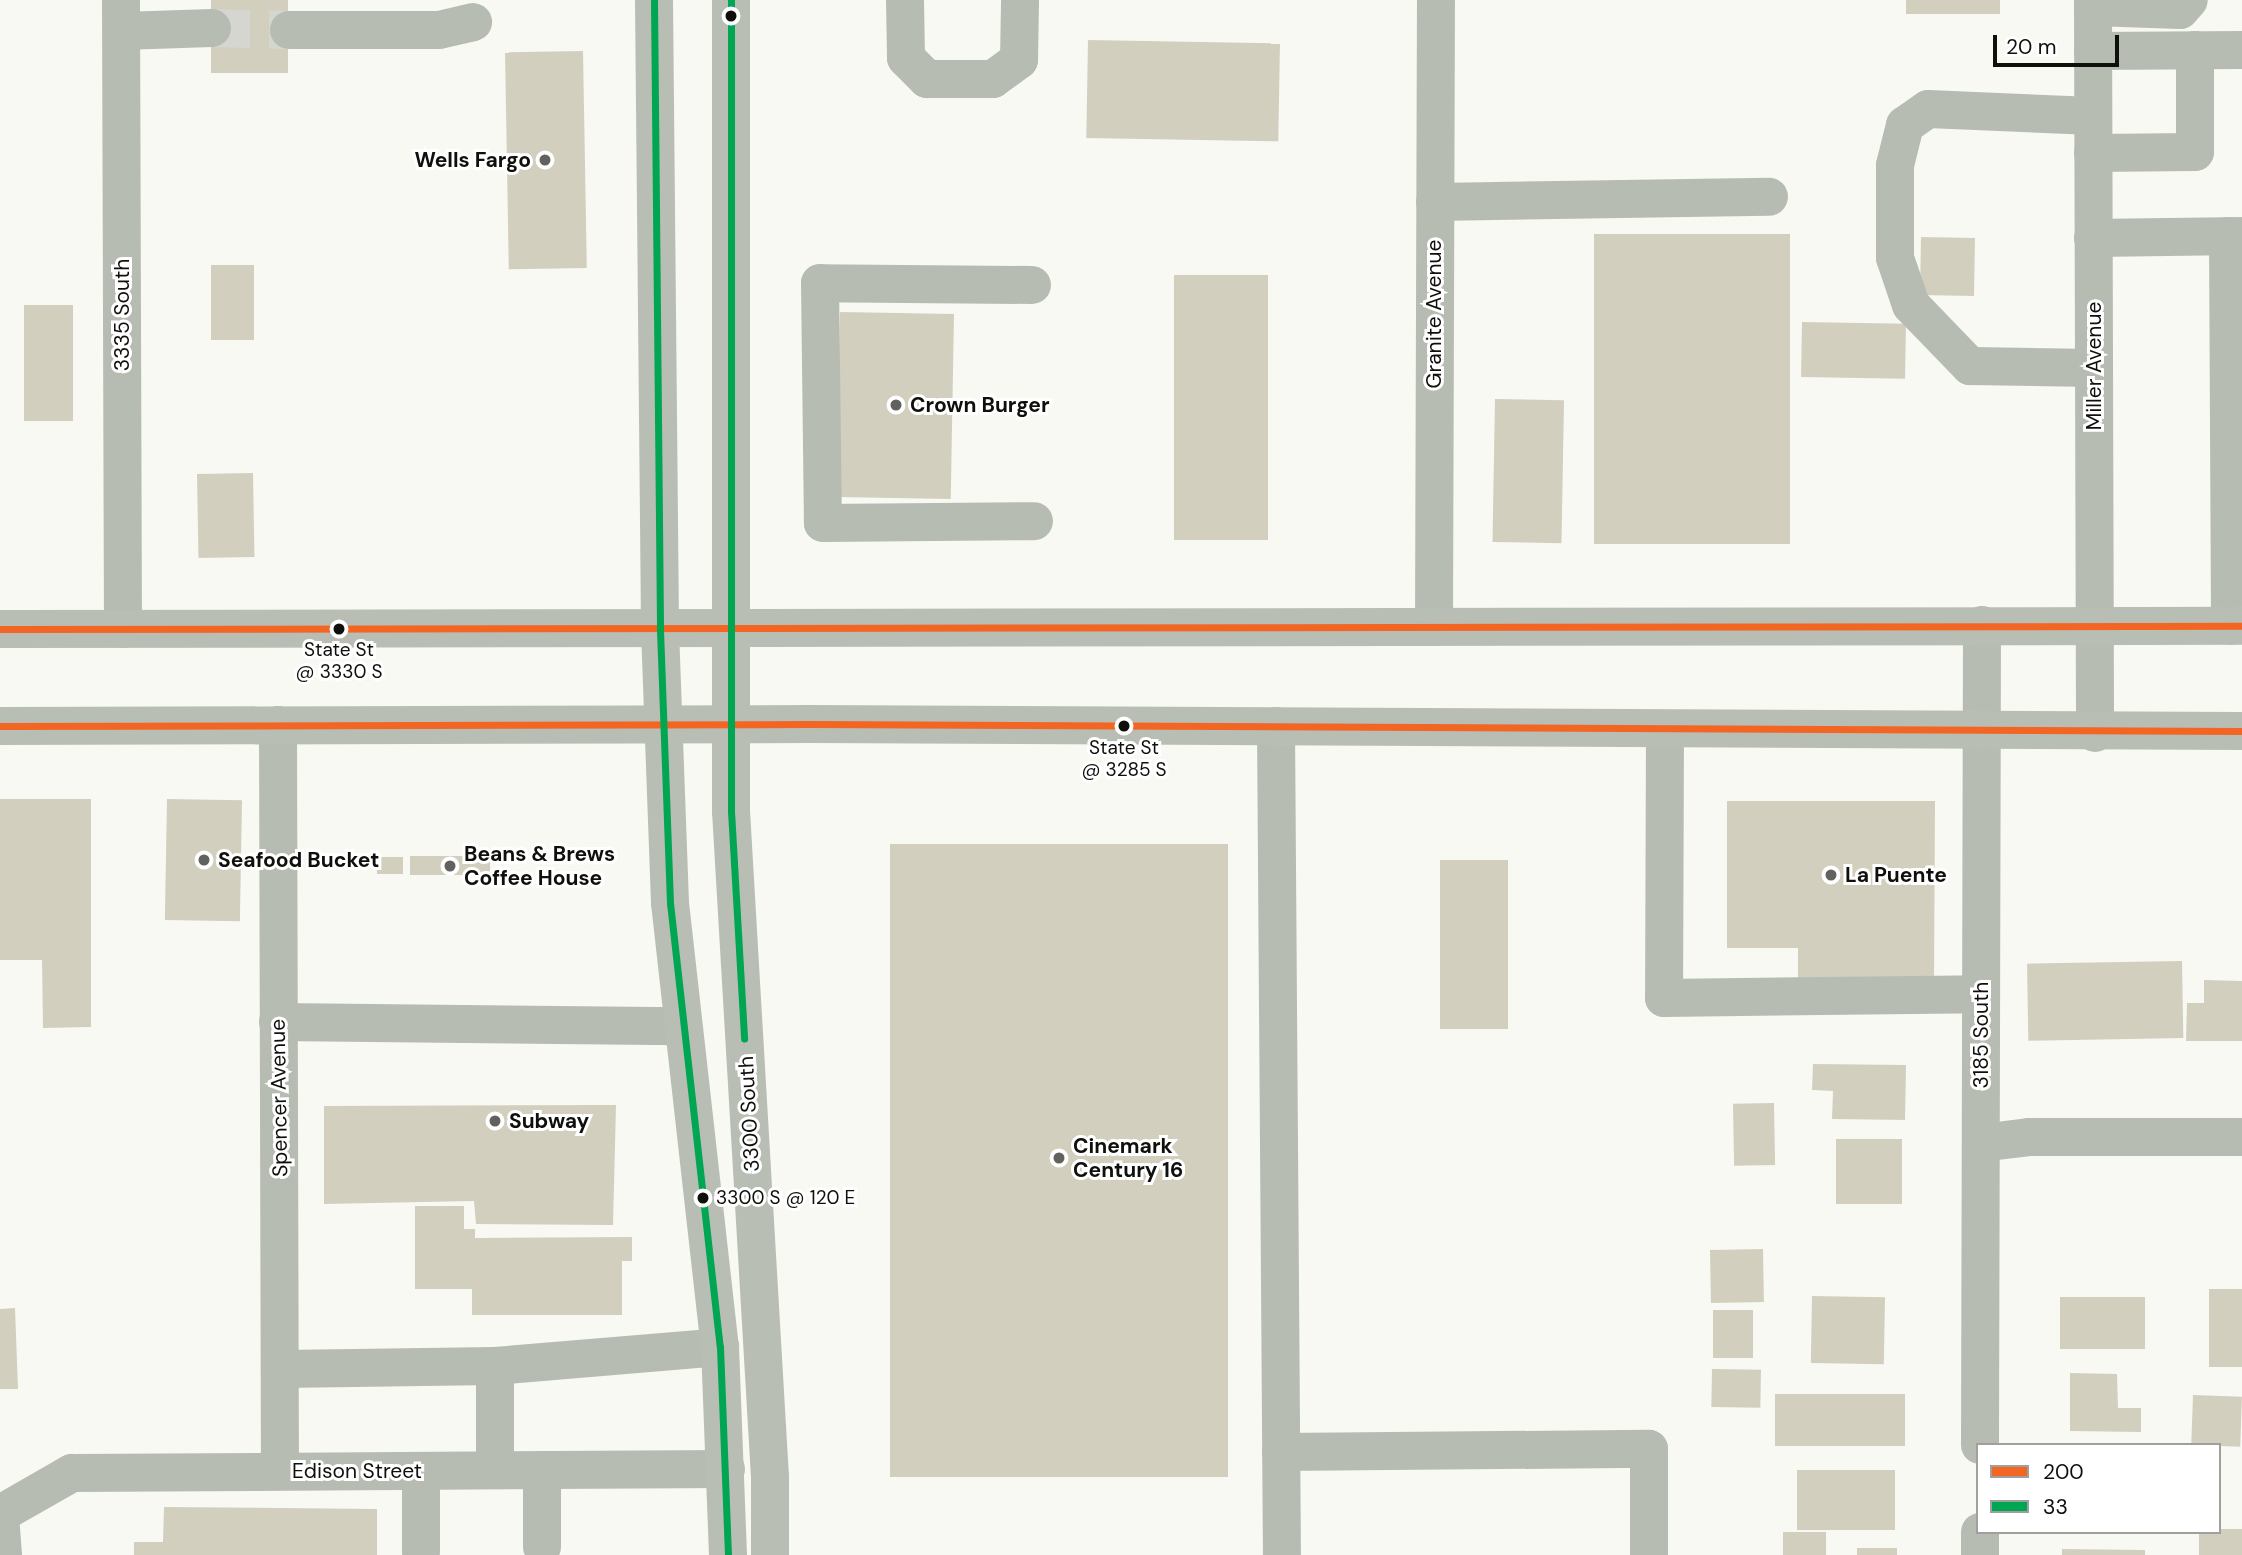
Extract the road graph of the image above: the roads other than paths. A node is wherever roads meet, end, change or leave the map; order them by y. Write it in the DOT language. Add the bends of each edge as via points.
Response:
graph roads {
  1 [pos="653,0"];
  2 [pos="731,0"];
  3 [pos="905,0"];
  4 [pos="1020,0"];
  5 [pos="1436,0"];
  6 [pos="2189,0"];
  7 [pos="2093,3"];
  8 [pos="121,16"];
  9 [pos="473,22"];
  10 [pos="212,29"];
  11 [pos="289,30"];
  12 [pos="2195,50"];
  13 [pos="2242,50"];
  14 [pos="2093,51"];
  15 [pos="2093,116"];
  16 [pos="2093,153"];
  17 [pos="1769,197"];
  18 [pos="1435,202"];
  19 [pos="2235,236"];
  20 [pos="2093,238"];
  21 [pos="1032,285"];
  22 [pos="2094,368"];
  23 [pos="2235,479"];
  24 [pos="1034,521"];
  25 [pos="1982,625"];
  26 [pos="2094,625"];
  27 [pos="2236,626"];
  28 [pos="1434,628"];
  29 [pos="0,629"];
  30 [pos="123,629"];
  31 [pos="660,630"];
  32 [pos="731,631"];
  33 [pos="664,724"];
  34 [pos="732,724"];
  35 [pos="278,725"];
  36 [pos="0,726"];
  37 [pos="1276,726"];
  38 [pos="1665,729"];
  39 [pos="2242,731"];
  40 [pos="1982,732"];
  41 [pos="2095,733"];
  42 [pos="1981,994"];
  43 [pos="278,1022"];
  44 [pos="682,1026"];
  45 [pos="2242,1137"];
  46 [pos="1981,1143"];
  47 [pos="720,1347"];
  48 [pos="495,1366"];
  49 [pos="282,1369"];
  50 [pos="1980,1443"];
  51 [pos="1281,1452"];
  52 [pos="726,1469"];
  53 [pos="495,1470"];
  54 [pos="542,1470"];
  55 [pos="280,1471"];
  56 [pos="421,1471"];
  57 [pos="0,1514"];
  58 [pos="1980,1534"];
  59 [pos="542,1547"];
  60 [pos="421,1552"];
  61 [pos="4,1555"];
  62 [pos="728,1555"];
  63 [pos="770,1555"];
  64 [pos="1282,1555"];
  65 [pos="1649,1555"];
  66 [pos="1980,1555"];
  1 -- 31 [label="main road"];
  2 -- 32 [label="main road, 3300 South"];
  3 -- 4 [label="street" via="906,58 927,79 993,79 1019,60"];
  5 -- 18 [label="street, Granite Avenue"];
  6 -- 7 [label="street" via="2180,10"];
  7 -- 14 [label="street, Miller Avenue"];
  8 -- 10 [label="street"];
  8 -- 30 [label="street, 3335 South"];
  9 -- 11 [label="street" via="439,30"];
  12 -- 13 [label="street"];
  12 -- 14 [label="street"];
  12 -- 16 [label="street" via="2195,152"];
  14 -- 15 [label="street, Miller Avenue"];
  15 -- 16 [label="street, Miller Avenue"];
  15 -- 22 [label="street" via="1928,109 1905,125 1895,165 1895,258 1911,305 1970,366"];
  16 -- 20 [label="street, Miller Avenue"];
  17 -- 18 [label="street"];
  18 -- 28 [label="street, Granite Avenue"];
  19 -- 20 [label="street"];
  19 -- 23 [label="street"];
  20 -- 22 [label="street, Miller Avenue"];
  21 -- 24 [label="street" via="820,283 823,523"];
  22 -- 26 [label="street, Miller Avenue"];
  23 -- 27 [label="street"];
  25 -- 26 [label="main road"];
  25 -- 28 [label="main road"];
  25 -- 40 [label="street, 3185 South"];
  26 -- 27 [label="main road"];
  26 -- 41 [label="street, Miller Avenue"];
  28 -- 32 [label="main road"];
  29 -- 30 [label="main road"];
  30 -- 31 [label="main road"];
  31 -- 32 [label="main road"];
  31 -- 33 [label="main road"];
  32 -- 34 [label="main road, 3300 South"];
  33 -- 34 [label="main road"];
  33 -- 35 [label="main road"];
  33 -- 44 [label="main road" via="670,903"];
  34 -- 37 [label="main road"];
  34 -- 63 [label="main road, 3300 South" via="734,919 770,1477"];
  35 -- 36 [label="main road"];
  35 -- 43 [label="street, Spencer Avenue"];
  37 -- 38 [label="main road"];
  37 -- 51 [label="street"];
  38 -- 40 [label="main road"];
  38 -- 42 [label="street" via="1664,998"];
  39 -- 41 [label="main road"];
  40 -- 41 [label="main road"];
  40 -- 42 [label="street, 3185 South"];
  42 -- 46 [label="street, 3185 South"];
  43 -- 44 [label="street"];
  43 -- 49 [label="street, Spencer Avenue"];
  44 -- 47 [label="main road"];
  45 -- 46 [label="street" via="2029,1137"];
  46 -- 50 [label="street, 3185 South"];
  47 -- 48 [label="street"];
  47 -- 52 [label="main road"];
  48 -- 49 [label="street"];
  48 -- 53 [label="street"];
  49 -- 55 [label="street, Spencer Avenue"];
  51 -- 64 [label="street"];
  51 -- 65 [label="street" via="1649,1450"];
  52 -- 54 [label="street, Edison Street"];
  52 -- 62 [label="main road"];
  53 -- 54 [label="street, Edison Street"];
  53 -- 56 [label="street, Edison Street"];
  54 -- 59 [label="street"];
  55 -- 56 [label="street, Edison Street"];
  55 -- 57 [label="street, Edison Street" via="72,1473"];
  56 -- 60 [label="street"];
  57 -- 61 [label="street"];
  58 -- 66 [label="street"];
}
